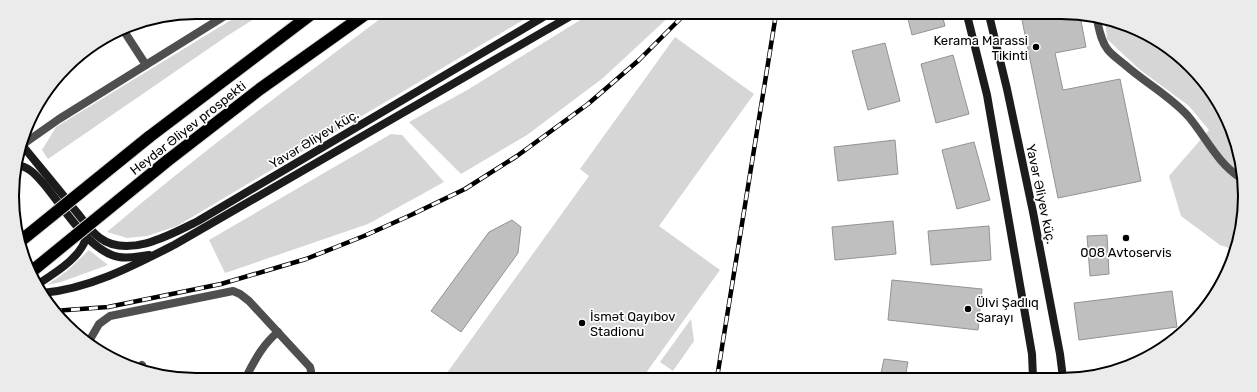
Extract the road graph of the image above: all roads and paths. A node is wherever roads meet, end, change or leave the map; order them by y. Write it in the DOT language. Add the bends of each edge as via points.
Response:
graph roads {
  1 [pos="220,19"];
  2 [pos="305,19"];
  3 [pos="358,19"];
  4 [pos="540,19"];
  5 [pos="565,19"];
  6 [pos="968,19"];
  7 [pos="990,19"];
  8 [pos="1098,22"];
  9 [pos="125,33"];
  10 [pos="146,65"];
  11 [pos="27,141"];
  12 [pos="25,149"];
  13 [pos="22,165"];
  14 [pos="1236,175"];
  15 [pos="86,223"];
  16 [pos="87,237"];
  17 [pos="24,238"];
  18 [pos="160,253"];
  19 [pos="34,269"];
  20 [pos="42,282"];
  21 [pos="48,292"];
  22 [pos="278,332"];
  23 [pos="91,338"];
  24 [pos="248,373"];
  25 [pos="311,373"];
  26 [pos="1033,373"];
  27 [pos="1062,373"];
  1 -- 10 [label="street"];
  2 -- 17 [label="highway, Heydər Əliyev prospekti, bridge" via="149,137"];
  3 -- 19 [label="highway, Heydər Əliyev prospekti, bridge" via="260,89"];
  4 -- 15 [label="main road, Yavər Əliyev küç." via="306,159 169,235 149,243 117,245 101,238"];
  5 -- 18 [label="main road, Yavər Əliyev küç."];
  6 -- 26 [label="main road" via="987,95 1032,354"];
  7 -- 27 [label="main road, Yavər Əliyev küç." via="1034,218"];
  8 -- 14 [label="street" via="1109,51 1187,115 1219,158"];
  9 -- 10 [label="street"];
  10 -- 11 [label="street"];
  12 -- 15 [label="main road, Yavər Əliyev küç."];
  13 -- 16 [label="main road" via="34,173"];
  15 -- 16 [label="main road"];
  16 -- 18 [label="main road" via="98,248 119,257"];
  16 -- 20 [label="main road" via="78,253"];
  18 -- 21 [label="main road, Yavər Əliyev küç." via="118,273"];
  22 -- 23 [label="street" via="249,301 233,291 110,316 99,324"];
  22 -- 24 [label="street" via="259,352"];
  22 -- 25 [label="street" via="310,367"];
}
